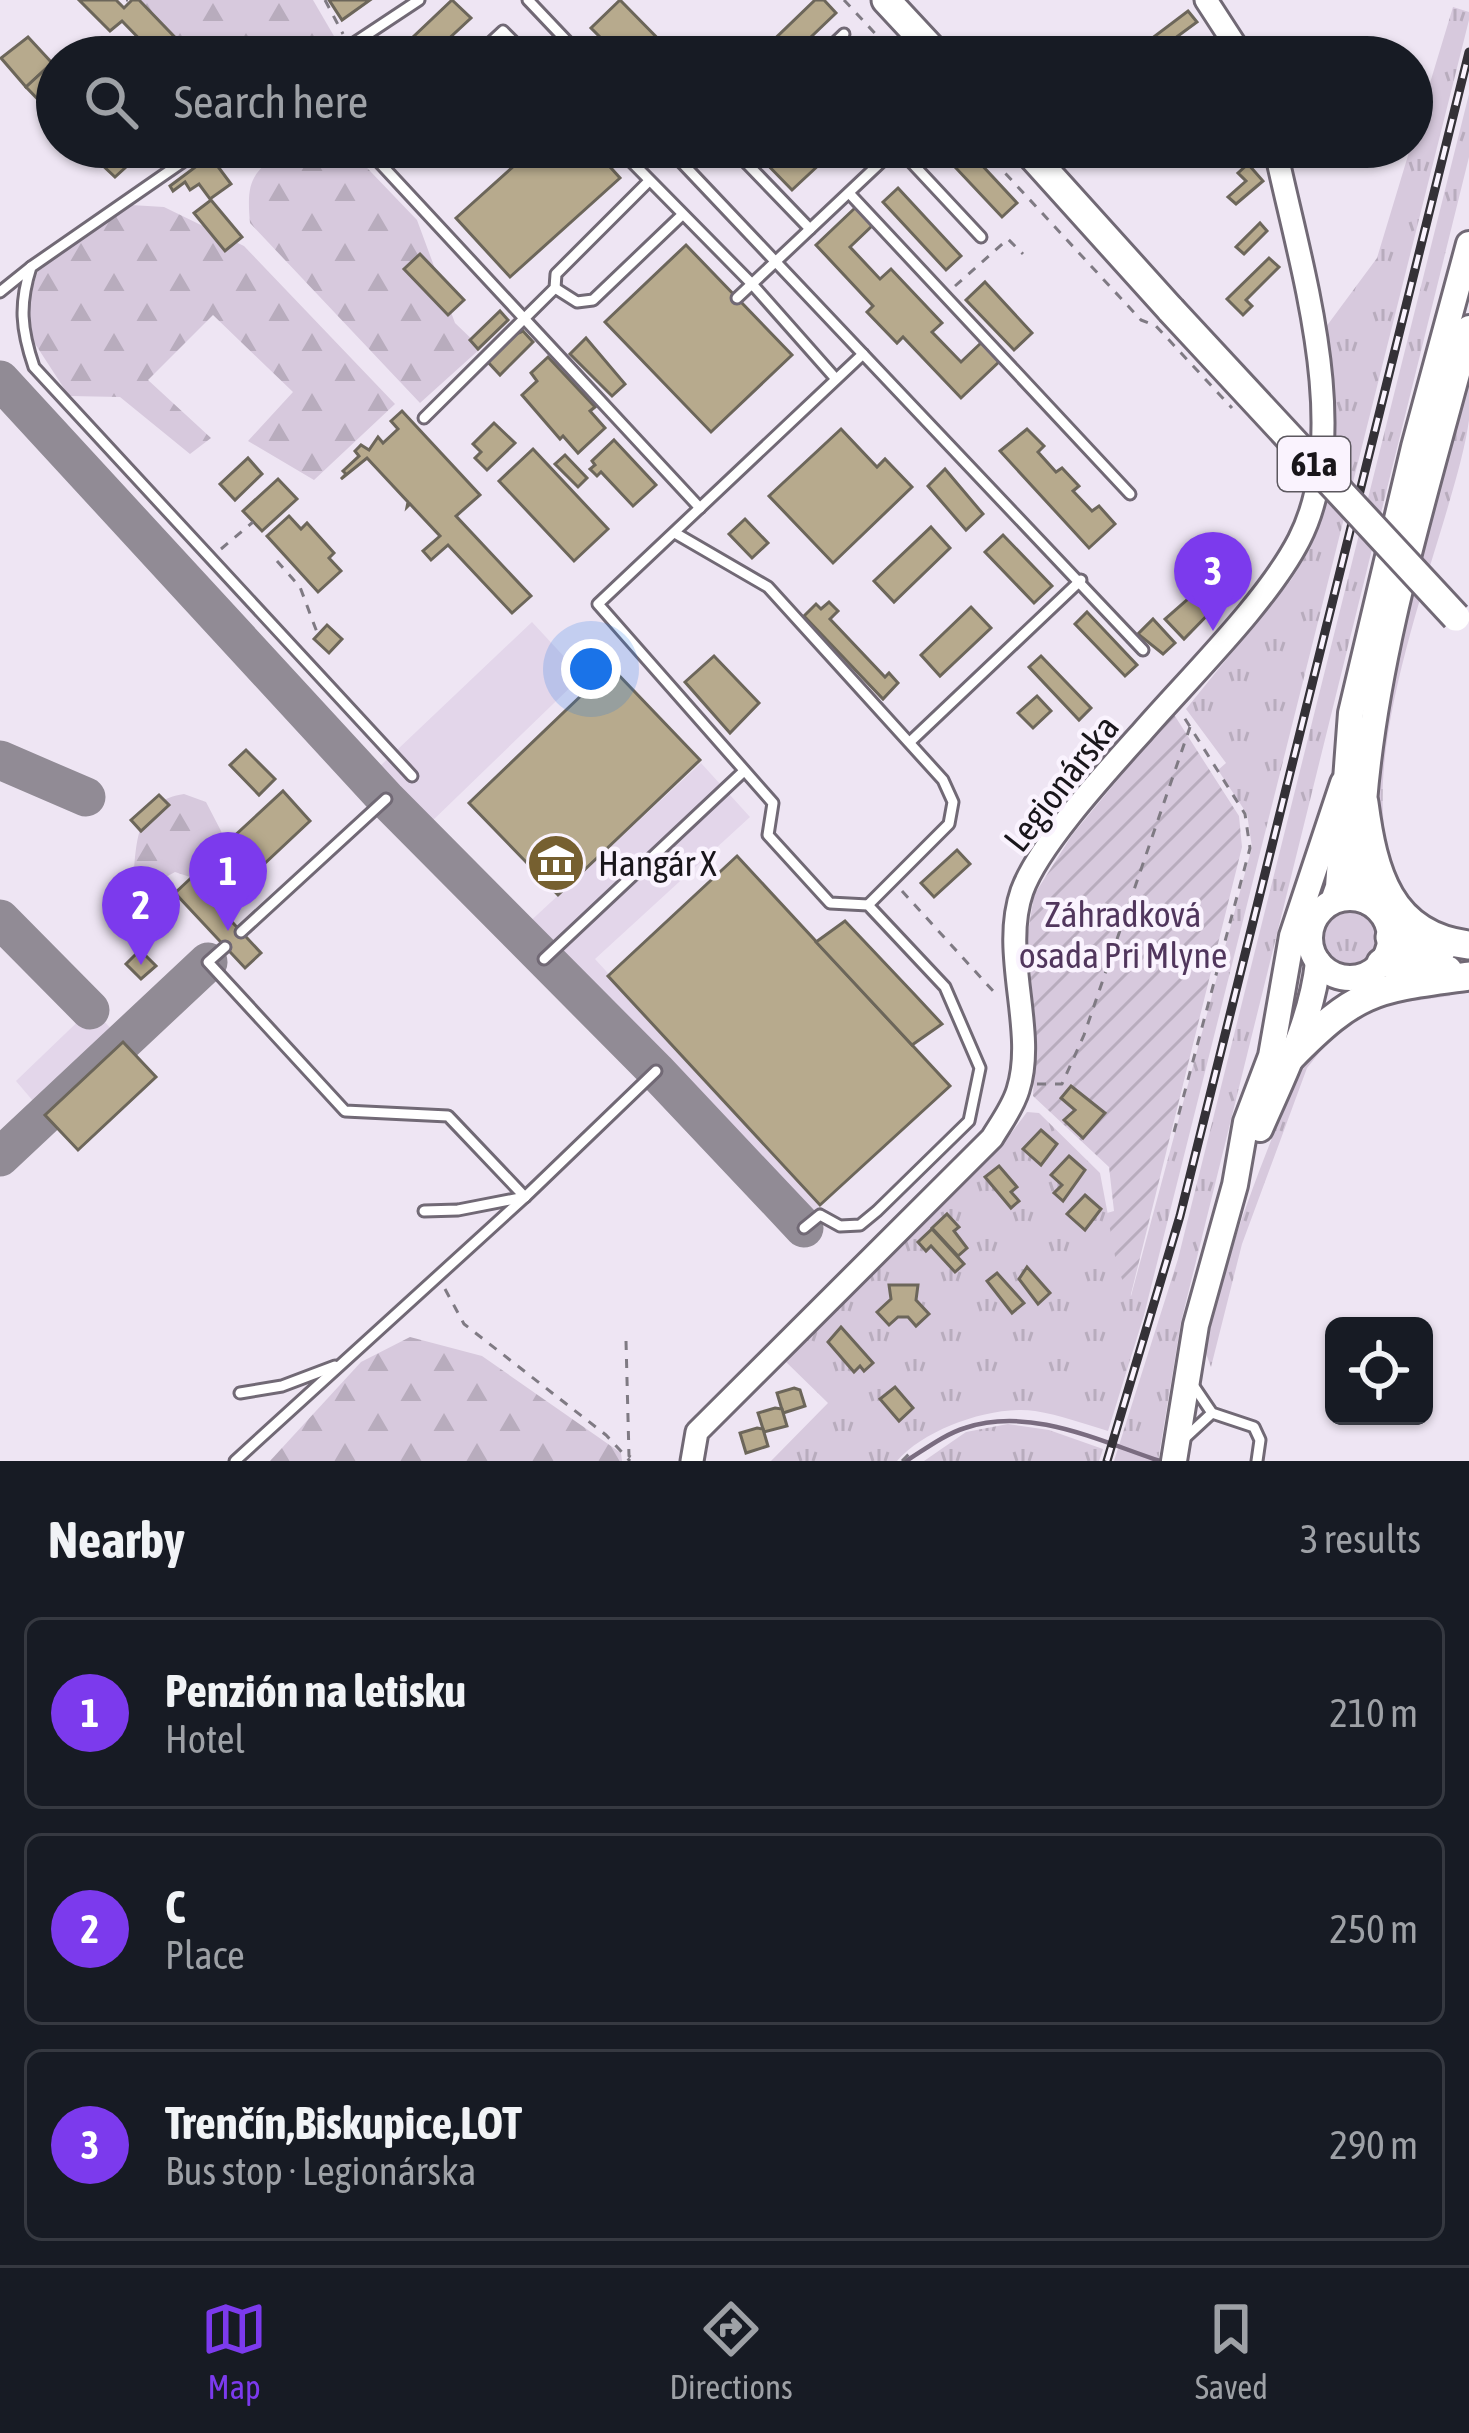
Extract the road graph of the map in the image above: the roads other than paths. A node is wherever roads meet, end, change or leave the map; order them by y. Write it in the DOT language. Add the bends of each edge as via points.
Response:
graph roads {
  1 [pos="419,0"];
  2 [pos="528,0"];
  3 [pos="886,0"];
  4 [pos="1206,0"];
  5 [pos="364,36"];
  6 [pos="562,36"];
  7 [pos="919,36"];
  8 [pos="1232,36"];
  9 [pos="173,168"];
  10 [pos="384,168"];
  11 [pos="636,168"];
  12 [pos="687,168"];
  13 [pos="751,168"];
  14 [pos="875,168"];
  15 [pos="917,168"];
  16 [pos="1043,168"];
  17 [pos="1280,168"];
  18 [pos="649,181"];
  19 [pos="849,193"];
  20 [pos="682,214"];
  21 [pos="810,229"];
  22 [pos="981,237"];
  23 [pos="1469,244"];
  24 [pos="775,261"];
  25 [pos="31,266"];
  26 [pos="752,284"];
  27 [pos="555,288"];
  28 [pos="0,292"];
  29 [pos="737,298"];
  30 [pos="524,318"];
  31 [pos="1469,328"];
  32 [pos="862,354"];
  33 [pos="836,379"];
  34 [pos="424,418"];
  35 [pos="1130,494"];
  36 [pos="700,508"];
  37 [pos="675,533"];
  38 [pos="1081,580"];
  39 [pos="1465,626"];
  40 [pos="1143,650"];
  41 [pos="911,741"];
  42 [pos="744,771"];
  43 [pos="412,776"];
  44 [pos="1343,783"];
  45 [pos="386,799"];
  46 [pos="1364,803"];
  47 [pos="1333,901"];
  48 [pos="1366,901"];
  49 [pos="868,905"];
  50 [pos="242,932"];
  51 [pos="1469,945"];
  52 [pos="225,947"];
  53 [pos="1385,950"];
  54 [pos="1469,955"];
  55 [pos="544,959"];
  56 [pos="1318,962"];
  57 [pos="1469,975"];
  58 [pos="1347,978"];
  59 [pos="1292,1057"];
  60 [pos="656,1071"];
  61 [pos="1234,1185"];
  62 [pos="525,1197"];
  63 [pos="424,1211"];
  64 [pos="804,1228"];
  65 [pos="345,1361"];
  66 [pos="1188,1371"];
  67 [pos="240,1394"];
  68 [pos="1212,1413"];
  69 [pos="1175,1455"];
  70 [pos="235,1461"];
  71 [pos="692,1461"];
  72 [pos="1257,1461"];
  1 -- 5 [label="lane"];
  2 -- 6 [label="lane"];
  3 -- 7 [label="main road"];
  4 -- 8 [label="street"];
  9 -- 25 [label="lane"];
  10 -- 30 [label="lane"];
  11 -- 18 [label="lane"];
  12 -- 24 [label="lane"];
  13 -- 21 [label="lane"];
  14 -- 19 [label="lane"];
  15 -- 22 [label="lane"];
  16 -- 39 [label="main road, 61a, bridge"];
  17 -- 71 [label="street, Legionárska" via="1321,372 1323,457 1297,544 1095,785 1023,890 1014,932 1022,1068 1018,1093 992,1138 697,1432"];
  18 -- 20 [label="lane"];
  18 -- 27 [label="lane" via="556,274"];
  19 -- 21 [label="lane"];
  19 -- 35 [label="lane"];
  20 -- 26 [label="lane"];
  20 -- 27 [label="lane" via="592,300 578,302"];
  21 -- 24 [label="lane"];
  23 -- 44 [label="main road" via="1356,691"];
  24 -- 26 [label="lane"];
  24 -- 32 [label="lane"];
  25 -- 28 [label="lane"];
  25 -- 43 [label="lane" via="22,332 34,367"];
  26 -- 29 [label="lane"];
  26 -- 33 [label="lane"];
  27 -- 30 [label="lane"];
  30 -- 34 [label="lane"];
  30 -- 36 [label="lane"];
  31 -- 46 [label="main road" via="1385,657"];
  32 -- 33 [label="lane"];
  32 -- 38 [label="lane"];
  33 -- 36 [label="lane"];
  36 -- 37 [label="lane"];
  37 -- 41 [label="lane" via="768,587"];
  37 -- 42 [label="lane" via="598,604"];
  38 -- 40 [label="lane"];
  38 -- 41 [label="lane"];
  41 -- 49 [label="lane" via="944,780 950,824"];
  42 -- 49 [label="lane" via="773,803 769,835 830,903"];
  42 -- 55 [label="lane"];
  44 -- 47 [label="main road"];
  44 -- 61 [label="main road" via="1302,898 1271,1056"];
  45 -- 50 [label="lane"];
  46 -- 48 [label="main road" via="1358,878"];
  46 -- 51 [label="main road" via="1370,853 1392,899 1428,933"];
  47 -- 48 [label="main road"];
  47 -- 56 [label="main road" via="1310,928"];
  48 -- 53 [label="main road" via="1383,916"];
  49 -- 64 [label="lane" via="944,987 980,1068 969,1121 877,1211 860,1225 820,1215"];
  52 -- 62 [label="lane" via="208,962 345,1112 448,1116"];
  53 -- 54 [label="main road"];
  53 -- 57 [label="main road" via="1406,963"];
  53 -- 58 [label="main road" via="1365,974"];
  56 -- 58 [label="main road"];
  56 -- 59 [label="main road"];
  57 -- 59 [label="main road" via="1352,1002"];
  58 -- 59 [label="main road"];
  59 -- 61 [label="main road"];
  60 -- 62 [label="lane"];
  61 -- 66 [label="main road"];
  62 -- 63 [label="lane"];
  62 -- 65 [label="lane"];
  65 -- 67 [label="lane"];
  65 -- 70 [label="lane"];
  66 -- 68 [label="lane"];
  66 -- 69 [label="main road"];
  68 -- 69 [label="lane"];
  68 -- 72 [label="lane" via="1254,1426"];
}
